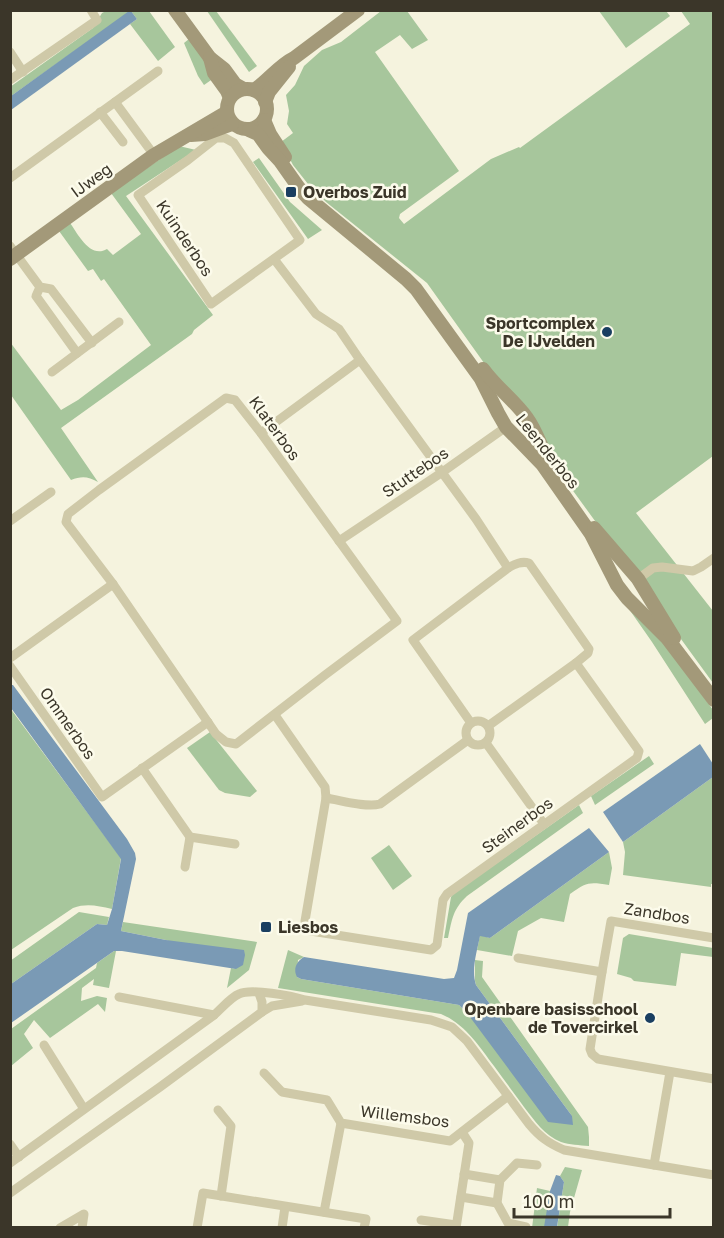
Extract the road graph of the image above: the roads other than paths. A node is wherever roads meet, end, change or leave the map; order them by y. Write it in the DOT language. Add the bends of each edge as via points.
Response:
graph roads {
  1 [pos="91,10"];
  2 [pos="175,10"];
  3 [pos="358,10"];
  4 [pos="10,52"];
  5 [pos="210,58"];
  6 [pos="294,58"];
  7 [pos="158,71"];
  8 [pos="23,72"];
  9 [pos="10,80"];
  10 [pos="249,90"];
  11 [pos="115,102"];
  12 [pos="266,102"];
  13 [pos="230,111"];
  14 [pos="100,112"];
  15 [pos="264,120"];
  16 [pos="249,130"];
  17 [pos="123,142"];
  18 [pos="154,155"];
  19 [pos="10,178"];
  20 [pos="12,253"];
  21 [pos="274,259"];
  22 [pos="40,287"];
  23 [pos="119,322"];
  24 [pos="92,343"];
  25 [pos="77,353"];
  26 [pos="360,360"];
  27 [pos="52,372"];
  28 [pos="516,405"];
  29 [pos="498,413"];
  30 [pos="506,427"];
  31 [pos="533,430"];
  32 [pos="261,433"];
  33 [pos="520,442"];
  34 [pos="441,472"];
  35 [pos="51,492"];
  36 [pos="10,521"];
  37 [pos="339,541"];
  38 [pos="714,558"];
  39 [pos="626,563"];
  40 [pos="508,568"];
  41 [pos="611,574"];
  42 [pos="638,579"];
  43 [pos="113,584"];
  44 [pos="646,591"];
  45 [pos="627,598"];
  46 [pos="10,658"];
  47 [pos="576,663"];
  48 [pos="10,666"];
  49 [pos="714,692"];
  50 [pos="714,700"];
  51 [pos="275,715"];
  52 [pos="208,722"];
  53 [pos="471,723"];
  54 [pos="488,726"];
  55 [pos="468,740"];
  56 [pos="486,742"];
  57 [pos="142,768"];
  58 [pos="326,798"];
  59 [pos="544,824"];
  60 [pos="190,837"];
  61 [pos="235,844"];
  62 [pos="185,867"];
  63 [pos="714,938"];
  64 [pos="518,958"];
  65 [pos="602,972"];
  66 [pos="259,993"];
  67 [pos="119,997"];
  68 [pos="305,1000"];
  69 [pos="262,1012"];
  70 [pos="214,1015"];
  71 [pos="44,1045"];
  72 [pos="264,1072"];
  73 [pos="670,1072"];
  74 [pos="714,1079"];
  75 [pos="508,1096"];
  76 [pos="84,1109"];
  77 [pos="218,1110"];
  78 [pos="341,1123"];
  79 [pos="462,1132"];
  80 [pos="10,1144"];
  81 [pos="15,1160"];
  82 [pos="537,1165"];
  83 [pos="654,1165"];
  84 [pos="465,1174"];
  85 [pos="714,1175"];
  86 [pos="500,1180"];
  87 [pos="10,1193"];
  88 [pos="221,1196"];
  89 [pos="461,1197"];
  90 [pos="497,1203"];
  91 [pos="285,1207"];
  92 [pos="324,1212"];
  93 [pos="421,1220"];
  94 [pos="365,1223"];
  95 [pos="456,1226"];
  96 [pos="60,1227"];
  97 [pos="82,1227"];
  98 [pos="197,1227"];
  99 [pos="282,1227"];
  100 [pos="526,1227"];
  1 -- 8 [label="street" via="97,20"];
  2 -- 5 [label="main road"];
  3 -- 6 [label="main road"];
  4 -- 8 [label="street"];
  5 -- 10 [label="main road" via="236,84"];
  5 -- 13 [label="main road" via="227,91"];
  6 -- 10 [label="main road" via="283,63 260,86"];
  6 -- 12 [label="main road"];
  7 -- 11 [label="street"];
  8 -- 9 [label="street"];
  10 -- 12 [label="main road"];
  10 -- 13 [label="main road" via="237,91"];
  11 -- 14 [label="street"];
  11 -- 18 [label="street"];
  12 -- 15 [label="main road"];
  13 -- 16 [label="main road" via="236,127"];
  13 -- 18 [label="main road, IJweg" via="205,134 188,135"];
  14 -- 17 [label="street"];
  14 -- 19 [label="street"];
  15 -- 16 [label="main road"];
  15 -- 28 [label="main road, Leenderbos" via="305,186 410,274 488,376"];
  16 -- 29 [label="main road, Leenderbos" via="258,134 308,198 416,289 481,379"];
  18 -- 20 [label="main road, IJweg"];
  20 -- 22 [label="street, IJweg"];
  21 -- 21 [label="street, Kuinderbos" via="211,304 138,195 216,138 225,138 234,143 300,240"];
  21 -- 26 [label="street" via="316,314 339,329"];
  22 -- 24 [label="street, IJweg" via="51,289"];
  22 -- 25 [label="street, IJweg" via="36,296"];
  23 -- 24 [label="street"];
  24 -- 25 [label="street"];
  25 -- 27 [label="street"];
  26 -- 32 [label="street"];
  26 -- 34 [label="street"];
  28 -- 29 [label="main road" via="508,403"];
  28 -- 31 [label="main road, Leenderbos"];
  29 -- 30 [label="main road, Leenderbos"];
  30 -- 33 [label="main road, Leenderbos"];
  30 -- 34 [label="street, Stuttebos"];
  31 -- 33 [label="main road" via="530,439"];
  31 -- 39 [label="main road, Leenderbos" via="548,460 598,533"];
  32 -- 37 [label="street, Klaterbos"];
  32 -- 43 [label="street, Klaterbos" via="235,400 226,398 68,514 66,522"];
  33 -- 41 [label="main road, Leenderbos" via="542,464 591,534"];
  34 -- 37 [label="street, Stuttebos"];
  34 -- 40 [label="street"];
  35 -- 36 [label="street"];
  37 -- 51 [label="street, Klaterbos" via="397,621"];
  38 -- 42 [label="street" via="693,571 653,568"];
  39 -- 41 [label="main road" via="620,562"];
  39 -- 42 [label="main road, Leenderbos"];
  40 -- 47 [label="street" via="529,563 588,645 588,653"];
  40 -- 53 [label="street" via="413,640"];
  41 -- 45 [label="main road, Leenderbos"];
  42 -- 44 [label="main road, Leenderbos"];
  43 -- 46 [label="street"];
  43 -- 52 [label="street, Klaterbos"];
  44 -- 45 [label="main road" via="642,600"];
  44 -- 49 [label="main road, Leenderbos" via="670,633"];
  45 -- 50 [label="main road, Leenderbos" via="667,639"];
  47 -- 54 [label="street"];
  47 -- 59 [label="street, Steinerbos" via="639,754"];
  48 -- 57 [label="street, Ommerbos" via="102,797"];
  51 -- 52 [label="street, Klaterbos" via="236,744 226,742"];
  51 -- 58 [label="street" via="321,781"];
  52 -- 57 [label="street"];
  53 -- 54 [label="street"];
  53 -- 55 [label="street" via="465,733"];
  54 -- 56 [label="street"];
  55 -- 56 [label="street" via="478,745"];
  55 -- 58 [label="street" via="380,804"];
  56 -- 59 [label="street"];
  57 -- 60 [label="street"];
  58 -- 59 [label="street, Steinerbos" via="306,927 311,932 419,950 437,945 447,894"];
  60 -- 61 [label="street"];
  60 -- 62 [label="street"];
  63 -- 65 [label="street, Zandbos" via="611,921"];
  64 -- 65 [label="street"];
  65 -- 73 [label="street, Zandbos" via="592,1054 598,1059"];
  66 -- 68 [label="street"];
  66 -- 69 [label="street"];
  66 -- 70 [label="street" via="239,994"];
  67 -- 70 [label="street"];
  68 -- 69 [label="street" via="272,1006"];
  68 -- 75 [label="street" via="431,1020 452,1027"];
  69 -- 87 [label="street"];
  70 -- 76 [label="street"];
  71 -- 76 [label="street"];
  72 -- 78 [label="street, Willemsbos" via="282,1092 327,1101"];
  73 -- 74 [label="street, Zandbos"];
  73 -- 83 [label="street"];
  75 -- 79 [label="street, Willemsbos"];
  75 -- 83 [label="street" via="549,1144"];
  76 -- 81 [label="street"];
  77 -- 88 [label="street" via="231,1126"];
  78 -- 79 [label="street, Willemsbos" via="450,1141"];
  78 -- 92 [label="street, Willemsbos"];
  79 -- 84 [label="street, Willemsbos" via="470,1143"];
  80 -- 81 [label="street"];
  82 -- 86 [label="street" via="517,1163"];
  83 -- 85 [label="street"];
  84 -- 86 [label="street"];
  84 -- 89 [label="street, Willemsbos"];
  86 -- 90 [label="street"];
  88 -- 91 [label="street"];
  88 -- 98 [label="street" via="203,1193"];
  89 -- 90 [label="street"];
  89 -- 95 [label="street, Willemsbos"];
  90 -- 100 [label="street" via="508,1223"];
  91 -- 92 [label="street"];
  91 -- 99 [label="street"];
  92 -- 94 [label="street"];
  93 -- 95 [label="street, Willemsbos"];
  96 -- 97 [label="street" via="84,1214"];
}
